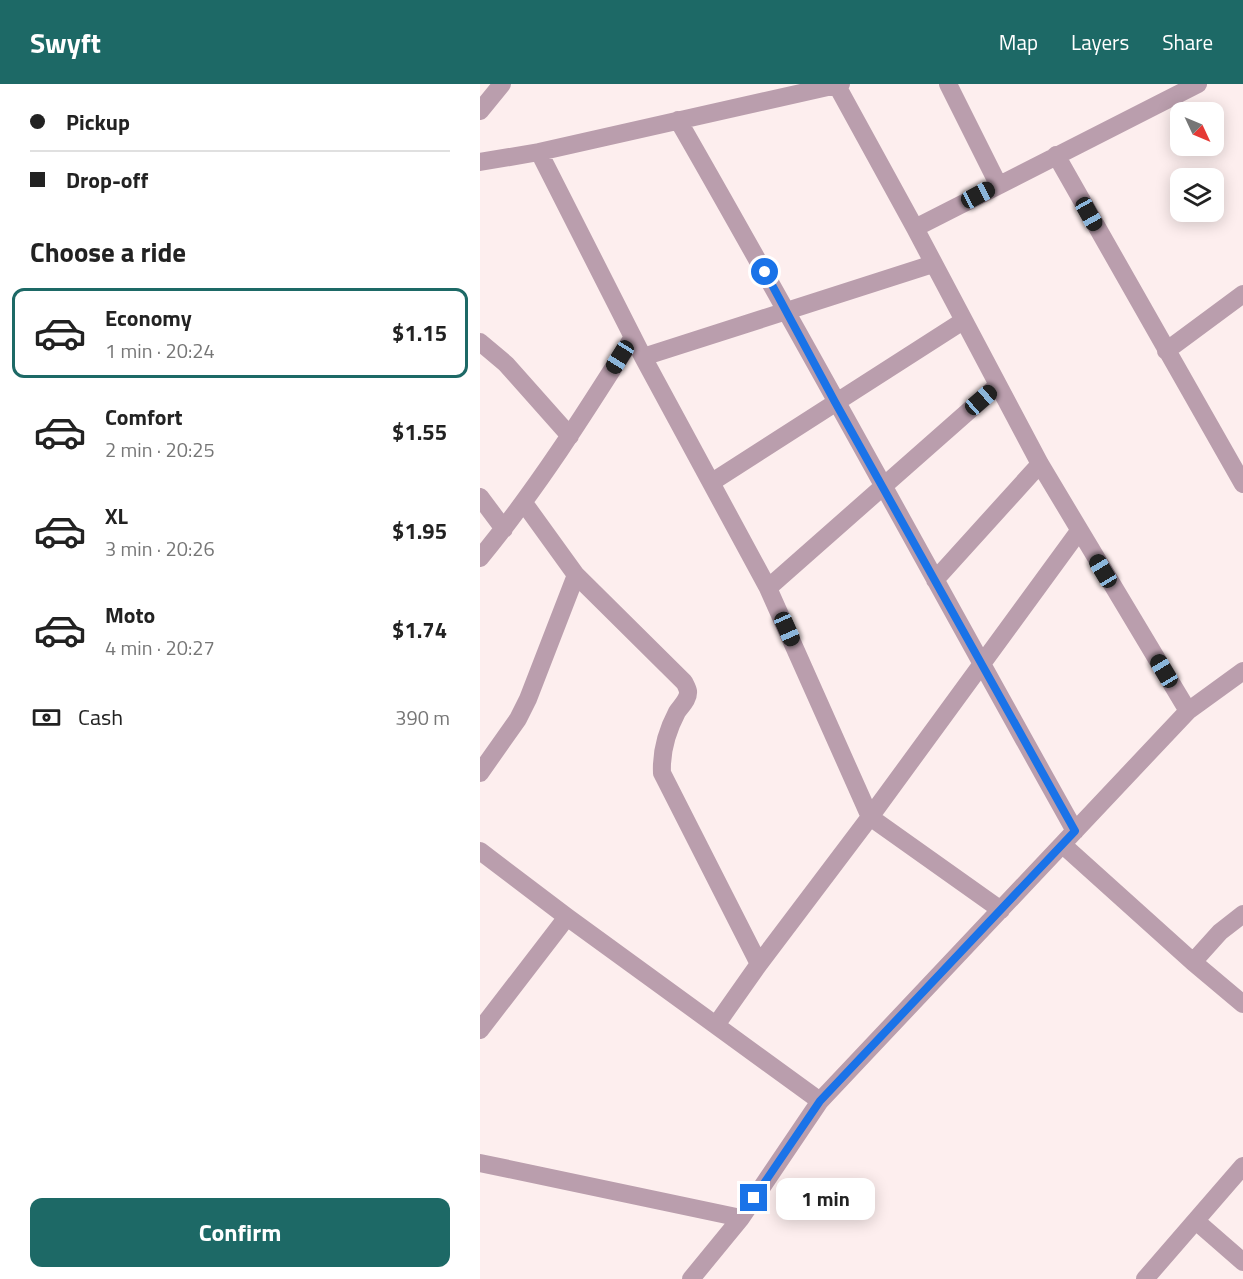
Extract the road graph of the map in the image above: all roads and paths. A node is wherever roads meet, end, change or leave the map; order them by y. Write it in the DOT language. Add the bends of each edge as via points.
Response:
graph roads {
  1 [pos="948,84"];
  2 [pos="1198,84"];
  3 [pos="500,85"];
  4 [pos="838,85"];
  5 [pos="480,111"];
  6 [pos="678,120"];
  7 [pos="538,152"];
  8 [pos="1056,155"];
  9 [pos="480,162"];
  10 [pos="998,184"];
  11 [pos="915,228"];
  12 [pos="933,264"];
  13 [pos="1243,294"];
  14 [pos="787,310"];
  15 [pos="963,321"];
  16 [pos="633,337"];
  17 [pos="480,342"];
  18 [pos="1166,351"];
  19 [pos="643,357"];
  20 [pos="997,386"];
  21 [pos="835,402"];
  22 [pos="570,436"];
  23 [pos="1040,464"];
  24 [pos="1242,481"];
  25 [pos="712,482"];
  26 [pos="883,485"];
  27 [pos="480,496"];
  28 [pos="524,503"];
  29 [pos="504,529"];
  30 [pos="1079,531"];
  31 [pos="480,558"];
  32 [pos="576,575"];
  33 [pos="935,580"];
  34 [pos="768,588"];
  35 [pos="981,664"];
  36 [pos="1243,670"];
  37 [pos="1188,711"];
  38 [pos="480,773"];
  39 [pos="870,818"];
  40 [pos="1075,831"];
  41 [pos="1063,845"];
  42 [pos="480,851"];
  43 [pos="1001,910"];
  44 [pos="1243,914"];
  45 [pos="567,917"];
  46 [pos="1193,962"];
  47 [pos="759,964"];
  48 [pos="1243,1004"];
  49 [pos="716,1025"];
  50 [pos="480,1030"];
  51 [pos="820,1101"];
  52 [pos="480,1163"];
  53 [pos="1243,1166"];
  54 [pos="741,1218"];
  55 [pos="1196,1221"];
  56 [pos="1243,1262"];
  57 [pos="691,1279"];
  58 [pos="1145,1279"];
  1 -- 10 [label="street"];
  2 -- 8 [label="street"];
  3 -- 5 [label="street"];
  4 -- 6 [label="street"];
  4 -- 11 [label="street"];
  6 -- 7 [label="street"];
  6 -- 14 [label="street"];
  7 -- 9 [label="street"];
  7 -- 16 [label="street"];
  8 -- 10 [label="street"];
  8 -- 18 [label="street"];
  10 -- 11 [label="street"];
  11 -- 12 [label="street"];
  12 -- 14 [label="street"];
  12 -- 15 [label="street"];
  13 -- 18 [label="street"];
  14 -- 19 [label="street"];
  14 -- 21 [label="street"];
  15 -- 20 [label="street"];
  15 -- 21 [label="street"];
  16 -- 19 [label="street"];
  16 -- 22 [label="street"];
  17 -- 22 [label="street" via="506,364"];
  18 -- 24 [label="street"];
  19 -- 25 [label="street"];
  20 -- 23 [label="street"];
  20 -- 26 [label="street"];
  21 -- 25 [label="street"];
  21 -- 26 [label="street"];
  22 -- 28 [label="street"];
  23 -- 30 [label="street"];
  23 -- 33 [label="street"];
  25 -- 34 [label="street"];
  26 -- 33 [label="street"];
  26 -- 34 [label="street"];
  27 -- 29 [label="street"];
  28 -- 29 [label="street"];
  28 -- 32 [label="street"];
  29 -- 31 [label="street"];
  30 -- 35 [label="street"];
  30 -- 37 [label="street"];
  32 -- 38 [label="street" via="528,699"];
  32 -- 47 [label="street" via="688,690 664,744 662,773"];
  33 -- 35 [label="street"];
  34 -- 39 [label="street"];
  35 -- 39 [label="street"];
  35 -- 40 [label="street"];
  36 -- 37 [label="street"];
  37 -- 40 [label="street"];
  39 -- 43 [label="street"];
  39 -- 47 [label="street"];
  40 -- 41 [label="street"];
  41 -- 43 [label="street"];
  41 -- 46 [label="street"];
  42 -- 45 [label="street"];
  43 -- 51 [label="street"];
  44 -- 46 [label="street"];
  45 -- 49 [label="street"];
  45 -- 50 [label="street"];
  46 -- 48 [label="street"];
  47 -- 49 [label="street"];
  49 -- 51 [label="street"];
  51 -- 54 [label="street"];
  52 -- 54 [label="street"];
  53 -- 55 [label="street"];
  54 -- 57 [label="street"];
  55 -- 56 [label="street"];
  55 -- 58 [label="street"];
}
